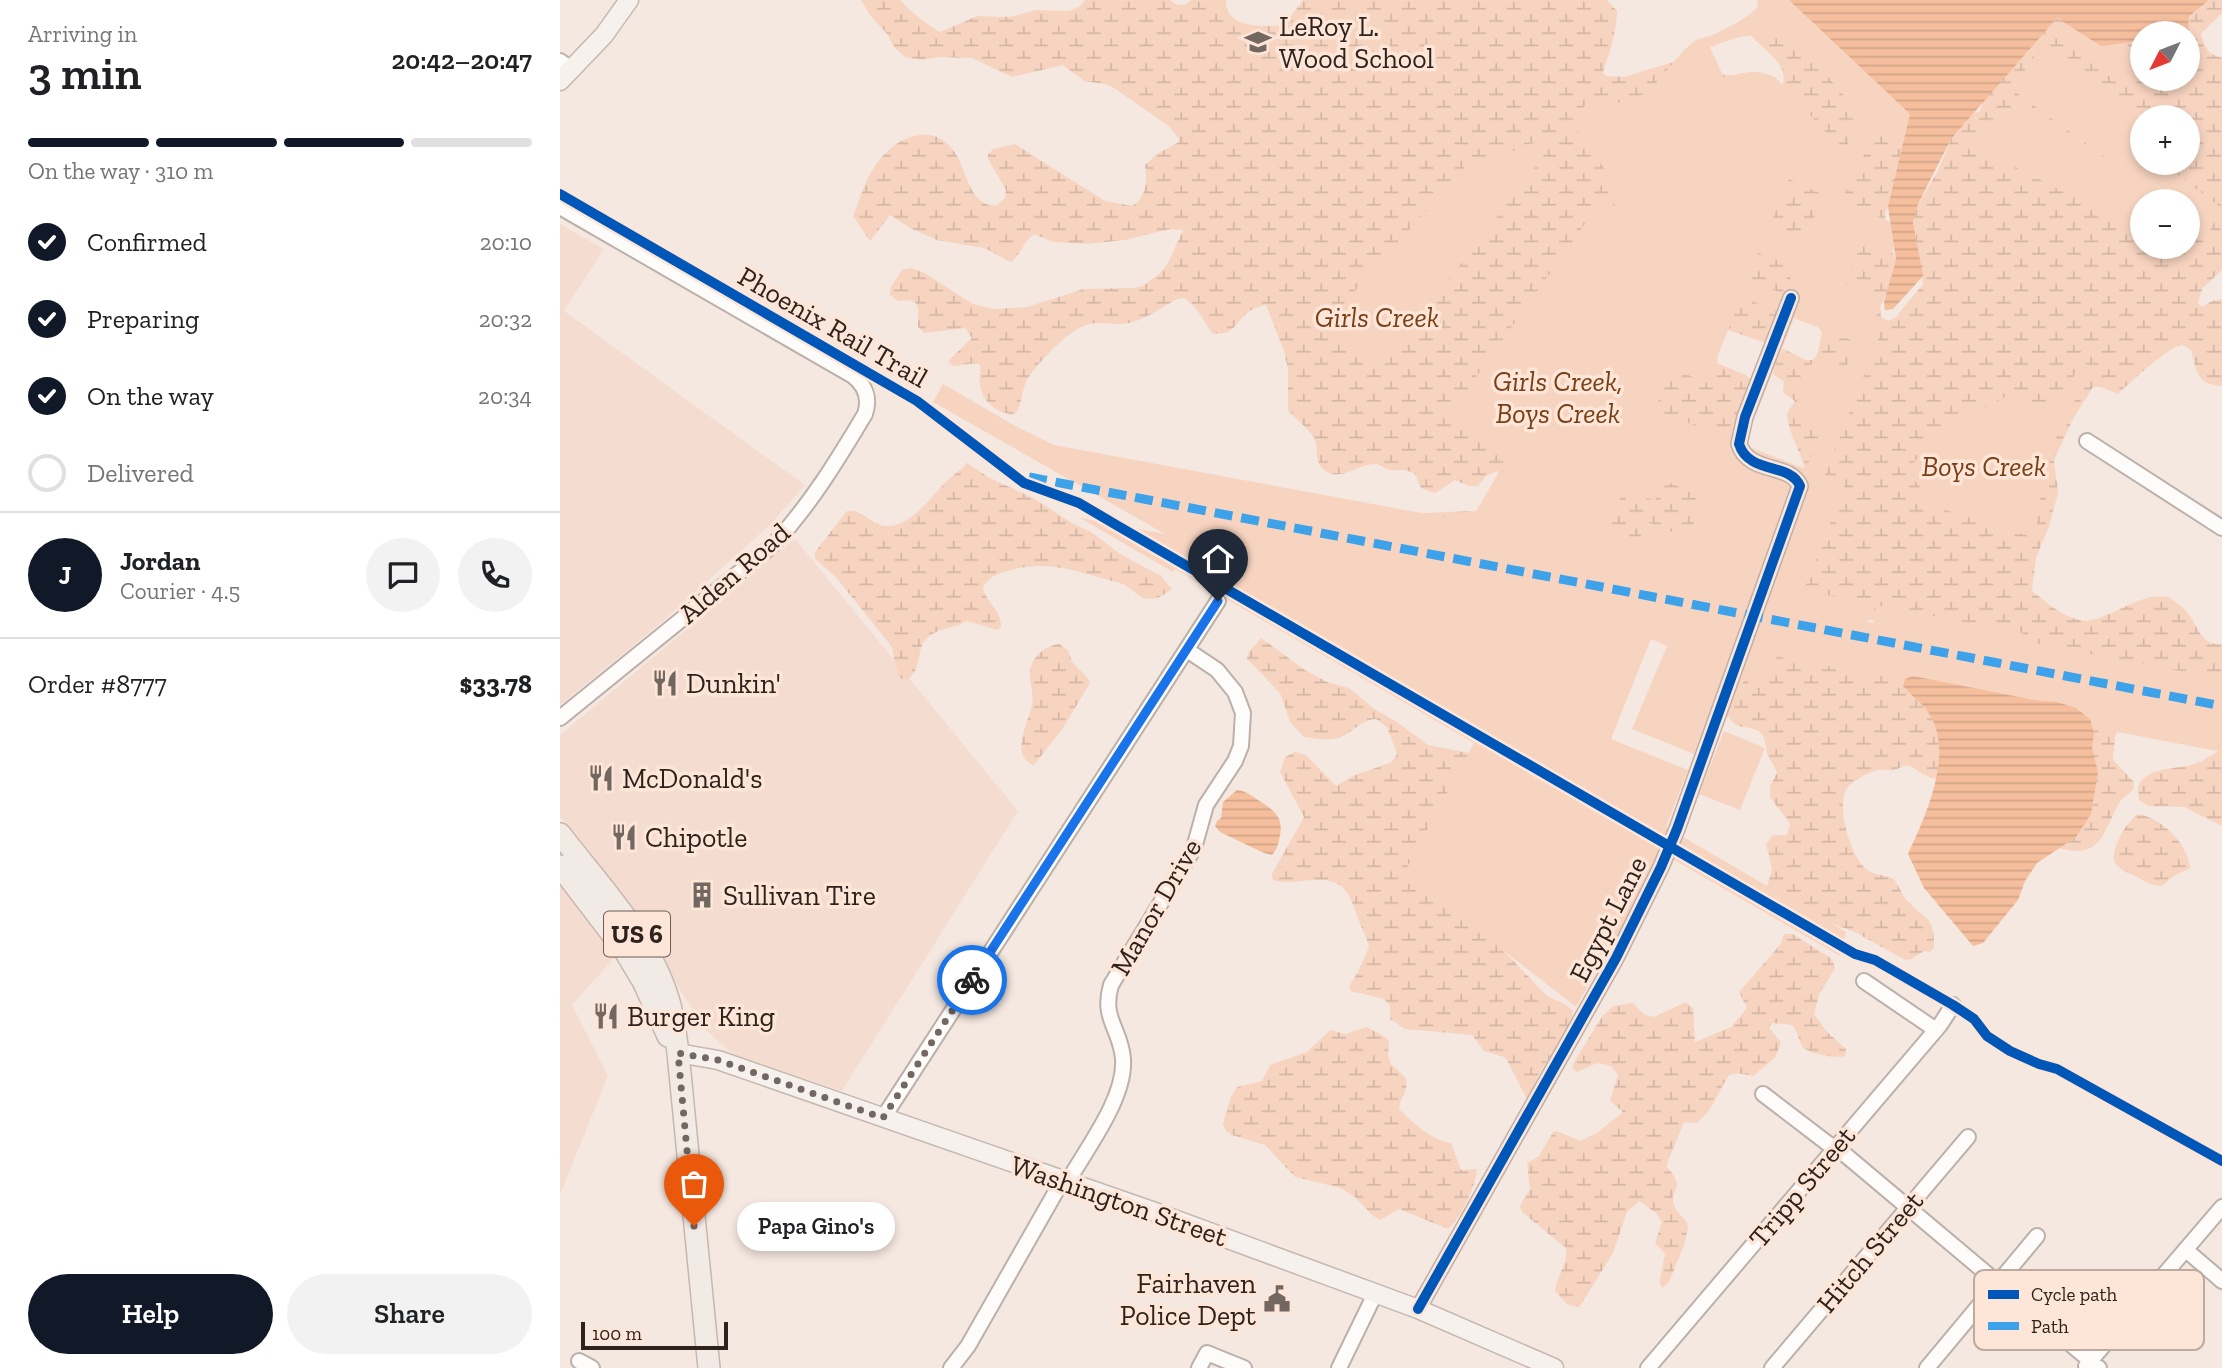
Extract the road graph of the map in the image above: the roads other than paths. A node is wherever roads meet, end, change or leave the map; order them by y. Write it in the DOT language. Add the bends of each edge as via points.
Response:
graph roads {
  1 [pos="629,0"];
  2 [pos="564,70"];
  3 [pos="560,207"];
  4 [pos="1791,298"];
  5 [pos="2087,441"];
  6 [pos="2222,528"];
  7 [pos="1218,601"];
  8 [pos="1186,650"];
  9 [pos="560,718"];
  10 [pos="560,834"];
  11 [pos="560,866"];
  12 [pos="1864,981"];
  13 [pos="1953,1005"];
  14 [pos="1936,1030"];
  15 [pos="678,1053"];
  16 [pos="1763,1094"];
  17 [pos="883,1118"];
  18 [pos="1968,1137"];
  19 [pos="1834,1148"];
  20 [pos="1064,1182"];
  21 [pos="1907,1207"];
  22 [pos="2222,1208"];
  23 [pos="2037,1236"];
  24 [pos="2186,1250"];
  25 [pos="1980,1270"];
  26 [pos="2010,1270"];
  27 [pos="2170,1270"];
  28 [pos="2222,1282"];
  29 [pos="1375,1294"];
  30 [pos="1418,1309"];
  31 [pos="1974,1313"];
  32 [pos="2073,1350"];
  33 [pos="2104,1350"];
  34 [pos="1542,1366"];
  35 [pos="2091,1366"];
  36 [pos="709,1368"];
  37 [pos="951,1368"];
  38 [pos="1199,1368"];
  39 [pos="1244,1368"];
  40 [pos="1339,1368"];
  41 [pos="1648,1368"];
  42 [pos="1772,1368"];
  43 [pos="1927,1368"];
  1 -- 2 [label="main road" via="604,35"];
  3 -- 9 [label="street, Alden Road" via="853,376 867,396 865,414 832,470 773,545"];
  4 -- 30 [label="street, Egypt Lane" via="1739,444 1753,462 1794,476 1800,486 1677,829 1616,958"];
  5 -- 6 [label="street"];
  7 -- 8 [label="street"];
  8 -- 17 [label="street"];
  8 -- 20 [label="street, Manor Drive" via="1217,670 1235,692 1244,721 1241,746 1206,805 1190,857 1111,985 1108,1014 1123,1056 1121,1078 1112,1105"];
  10 -- 15 [label="highway, US 6" via="625,916 652,961 670,1005"];
  11 -- 15 [label="highway, US 6" via="625,951"];
  12 -- 14 [label="street"];
  13 -- 14 [label="street, Tripp Street"];
  14 -- 19 [label="street, Tripp Street"];
  15 -- 17 [label="main road, Washington Street" via="718,1060"];
  15 -- 36 [label="highway, US 6"];
  16 -- 19 [label="street"];
  17 -- 20 [label="main road, Washington Street"];
  18 -- 21 [label="street, Hitch Street"];
  19 -- 21 [label="street"];
  19 -- 41 [label="street, Tripp Street"];
  20 -- 29 [label="main road, Washington Street"];
  20 -- 37 [label="street, Manor Drive"];
  21 -- 25 [label="street"];
  21 -- 42 [label="street, Hitch Street"];
  22 -- 24 [label="street"];
  23 -- 26 [label="street"];
  24 -- 27 [label="street"];
  24 -- 28 [label="street"];
  29 -- 30 [label="main road, Washington Street"];
  29 -- 40 [label="street"];
  30 -- 34 [label="main road, Washington Street"];
  31 -- 43 [label="street"];
  32 -- 35 [label="street"];
  33 -- 35 [label="street"];
  38 -- 39 [label="street" via="1207,1353"];
}
